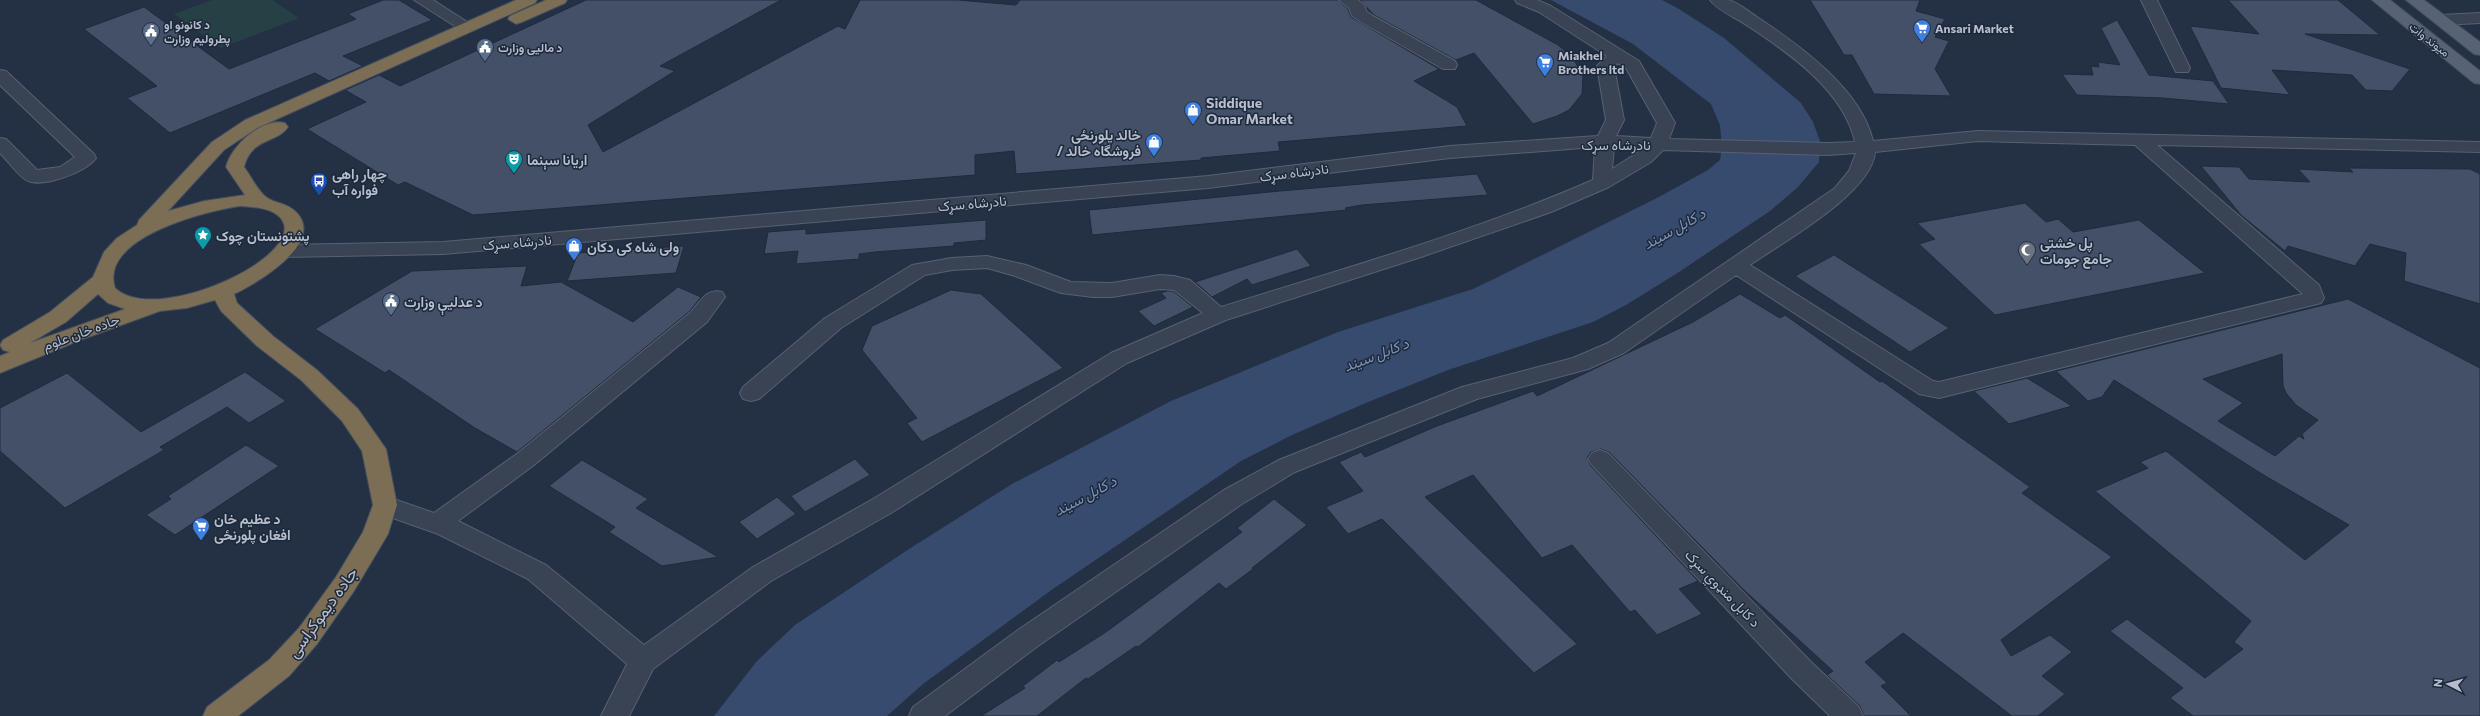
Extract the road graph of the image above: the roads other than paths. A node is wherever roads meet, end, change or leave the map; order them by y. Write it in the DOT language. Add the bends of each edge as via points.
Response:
graph roads {
  1 [pos="422,0"];
  2 [pos="529,0"];
  3 [pos="559,0"];
  4 [pos="1347,0"];
  5 [pos="1523,0"];
  6 [pos="1718,0"];
  7 [pos="2149,0"];
  8 [pos="2380,0"];
  9 [pos="2414,0"];
  10 [pos="2480,18"];
  11 [pos="2440,20"];
  12 [pos="467,27"];
  13 [pos="2480,50"];
  14 [pos="1616,56"];
  15 [pos="1449,65"];
  16 [pos="2182,68"];
  17 [pos="0,75"];
  18 [pos="2480,79"];
  19 [pos="2139,139"];
  20 [pos="1605,141"];
  21 [pos="0,143"];
  22 [pos="1658,144"];
  23 [pos="1866,147"];
  24 [pos="2480,147"];
  25 [pos="1602,182"];
  26 [pos="259,201"];
  27 [pos="136,235"];
  28 [pos="284,251"];
  29 [pos="1736,265"];
  30 [pos="102,280"];
  31 [pos="222,291"];
  32 [pos="715,297"];
  33 [pos="165,305"];
  34 [pos="1218,315"];
  35 [pos="0,351"];
  36 [pos="0,365"];
  37 [pos="751,393"];
  38 [pos="1600,459"];
  39 [pos="385,504"];
  40 [pos="438,523"];
  41 [pos="643,661"];
  42 [pos="217,716"];
  43 [pos="615,716"];
  44 [pos="923,716"];
  45 [pos="1849,716"];
  1 -- 12 [label="street"];
  2 -- 12 [label="highway"];
  3 -- 26 [label="highway" via="259,136 243,149 236,159 235,167"];
  4 -- 15 [label="street" via="1367,19"];
  5 -- 14 [label="street" via="1545,10"];
  6 -- 23 [label="street" via="1754,22 1795,53 1832,87 1857,115"];
  7 -- 16 [label="street"];
  8 -- 18 [label="main road, میوند واټ"];
  9 -- 11 [label="main road, میوند واټ"];
  10 -- 11 [label="street"];
  11 -- 13 [label="main road, میوند واټ"];
  12 -- 27 [label="highway" via="276,112 231,136 218,146"];
  14 -- 20 [label="street" via="1605,66 1615,120"];
  14 -- 22 [label="street" via="1633,65 1666,123"];
  17 -- 21 [label="street" via="87,158 65,172 33,176"];
  19 -- 23 [label="street, نادرشاه سړک" via="1978,136"];
  19 -- 24 [label="street, نادرشاه سړک"];
  19 -- 29 [label="street" via="2312,290 2314,298 1939,390 1927,388"];
  20 -- 22 [label="street, نادرشاه سړک"];
  20 -- 25 [label="street"];
  20 -- 28 [label="street, نادرشاه سړک" via="1450,152 1208,182 443,248"];
  22 -- 23 [label="street, نادرشاه سړک" via="1828,149"];
  22 -- 25 [label="street" via="1644,158"];
  23 -- 29 [label="street" via="1860,171 1842,192"];
  25 -- 34 [label="street" via="1544,208 1414,253"];
  26 -- 27 [label="highway" via="240,200 198,207 155,224"];
  26 -- 28 [label="highway" via="277,205 289,213 295,223 293,237"];
  27 -- 30 [label="highway" via="117,250 106,265"];
  28 -- 31 [label="highway" via="248,279"];
  29 -- 44 [label="street" via="1616,348 1580,364 1470,393 1287,466 1233,496 1028,638"];
  30 -- 33 [label="highway" via="107,292 120,300 140,305"];
  30 -- 35 [label="highway, جادہ خان علوم" via="58,317"];
  31 -- 33 [label="highway" via="194,300"];
  31 -- 39 [label="highway" via="228,306 350,415 374,450"];
  32 -- 40 [label="street" via="699,317 526,459"];
  33 -- 36 [label="highway, جادہ خان علوم" via="102,323 50,342"];
  34 -- 37 [label="street" via="1183,285 1174,283 1160,282 1112,290 1068,288 1019,270 987,262 952,264 919,270 833,323"];
  34 -- 41 [label="street" via="1119,358 882,506 762,574"];
  38 -- 45 [label="street, د کابل منډوي سړک" via="1801,670"];
  39 -- 40 [label="street"];
  39 -- 42 [label="highway, جاده دیموکراسی" via="375,534 345,584 308,636 279,668"];
  40 -- 41 [label="street" via="537,572"];
  41 -- 43 [label="street"];
}
